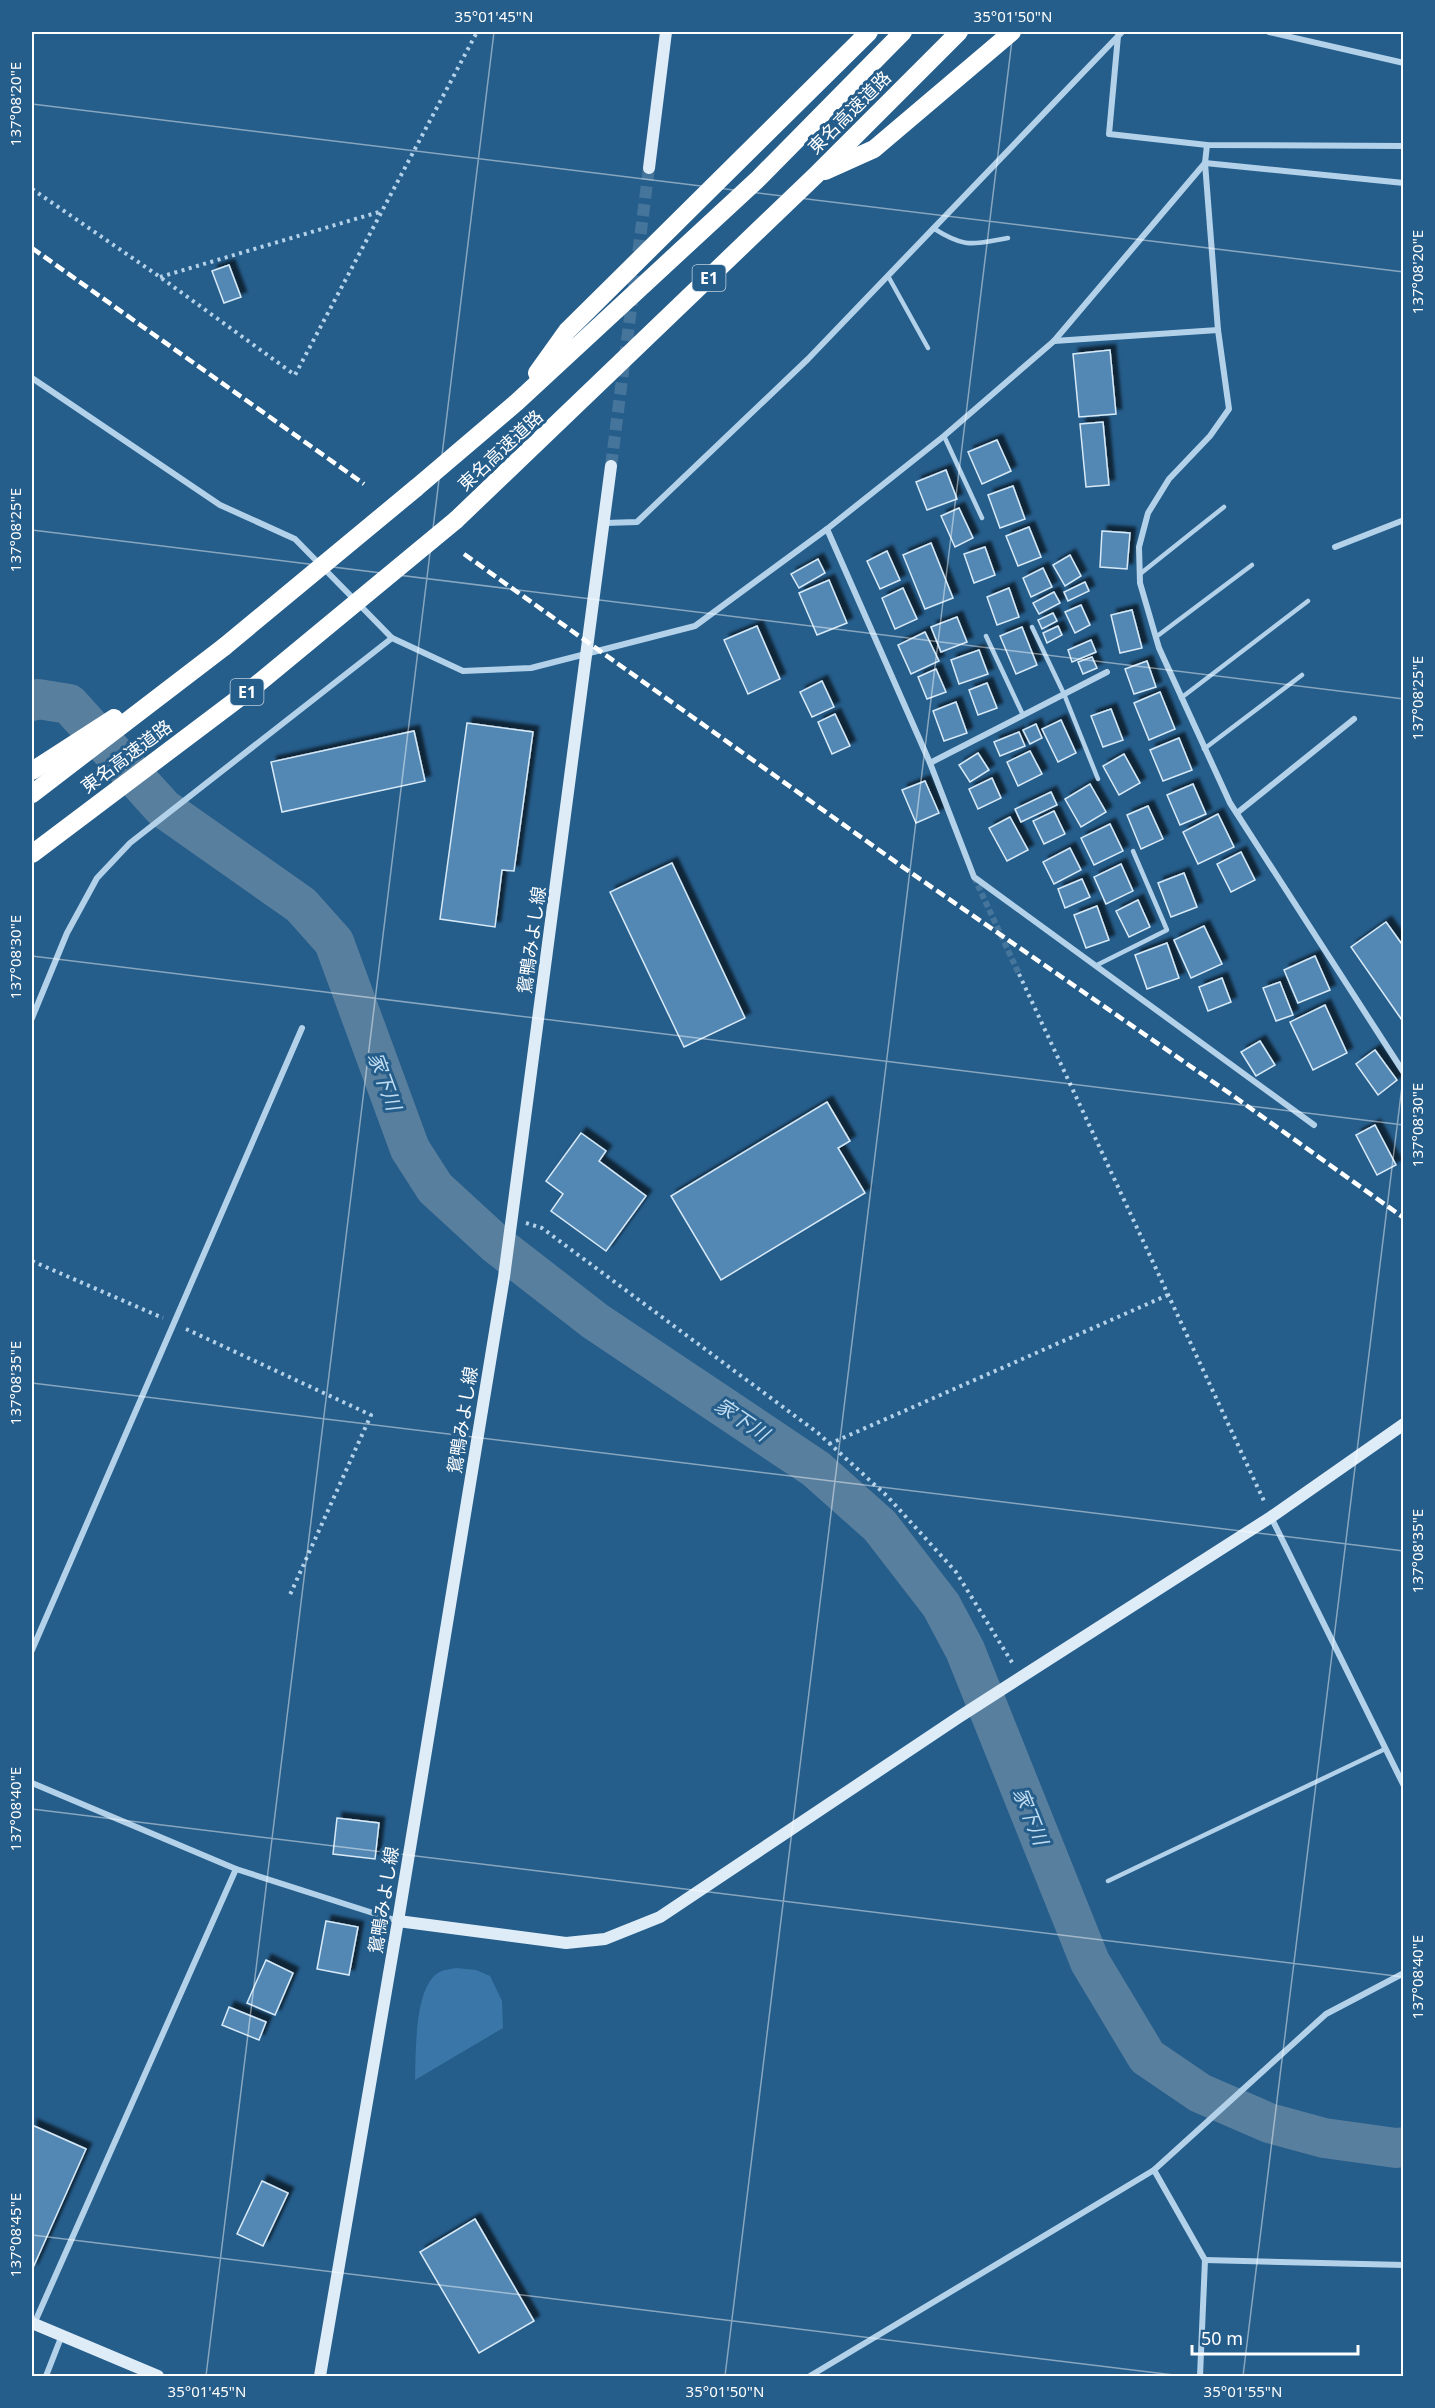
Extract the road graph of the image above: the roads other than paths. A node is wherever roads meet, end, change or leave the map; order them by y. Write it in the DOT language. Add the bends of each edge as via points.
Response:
graph roads {
  1 [pos="666,32"];
  2 [pos="869,32"];
  3 [pos="903,32"];
  4 [pos="959,32"];
  5 [pos="1012,32"];
  6 [pos="1269,32"];
  7 [pos="1120,34"];
  8 [pos="1404,63"];
  9 [pos="1207,145"];
  10 [pos="1404,146"];
  11 [pos="1205,163"];
  12 [pos="649,168"];
  13 [pos="816,175"];
  14 [pos="1404,183"];
  15 [pos="933,228"];
  16 [pos="1008,238"];
  17 [pos="888,276"];
  18 [pos="1218,330"];
  19 [pos="1054,341"];
  20 [pos="928,348"];
  21 [pos="32,378"];
  22 [pos="517,402"];
  23 [pos="944,436"];
  24 [pos="611,466"];
  25 [pos="1224,507"];
  26 [pos="981,518"];
  27 [pos="1404,520"];
  28 [pos="605,524"];
  29 [pos="828,529"];
  30 [pos="1335,547"];
  31 [pos="1252,565"];
  32 [pos="1140,573"];
  33 [pos="1308,601"];
  34 [pos="1032,627"];
  35 [pos="986,636"];
  36 [pos="1156,637"];
  37 [pos="392,638"];
  38 [pos="224,647"];
  39 [pos="588,654"];
  40 [pos="1107,672"];
  41 [pos="1302,675"];
  42 [pos="1064,694"];
  43 [pos="1181,698"];
  44 [pos="1023,714"];
  45 [pos="1353,719"];
  46 [pos="1204,749"];
  47 [pos="930,763"];
  48 [pos="32,771"];
  49 [pos="1098,779"];
  50 [pos="32,794"];
  51 [pos="1237,813"];
  52 [pos="1133,851"];
  53 [pos="32,854"];
  54 [pos="1097,965"];
  55 [pos="32,1018"];
  56 [pos="302,1028"];
  57 [pos="1404,1073"];
  58 [pos="1314,1125"];
  59 [pos="1404,1424"];
  60 [pos="1271,1517"];
  61 [pos="32,1650"];
  62 [pos="1385,1749"];
  63 [pos="32,1783"];
  64 [pos="1404,1785"];
  65 [pos="236,1869"];
  66 [pos="1108,1881"];
  67 [pos="398,1921"];
  68 [pos="1404,1973"];
  69 [pos="1155,2170"];
  70 [pos="1205,2260"];
  71 [pos="1404,2265"];
  72 [pos="33,2323"];
  73 [pos="63,2335"];
  74 [pos="46,2376"];
  75 [pos="158,2376"];
  76 [pos="320,2376"];
  77 [pos="810,2376"];
  78 [pos="1200,2376"];
  1 -- 12 [label="main road"];
  2 -- 22 [label="highway" via="567,331"];
  3 -- 22 [label="highway, 東名高速道路 / E1" via="759,178"];
  4 -- 13 [label="highway, 東名高速道路 / E1"];
  5 -- 13 [label="highway" via="874,149"];
  6 -- 8 [label="street"];
  7 -- 9 [label="street" via="1109,134"];
  7 -- 15 [label="street"];
  9 -- 10 [label="street"];
  9 -- 11 [label="street"];
  11 -- 14 [label="street"];
  11 -- 18 [label="street"];
  11 -- 19 [label="street"];
  13 -- 53 [label="highway, 東名高速道路 / E1, bridge" via="456,520 255,686"];
  15 -- 16 [label="lane" via="962,243"];
  15 -- 17 [label="street"];
  17 -- 20 [label="lane"];
  17 -- 28 [label="street" via="808,359 637,522"];
  18 -- 19 [label="street"];
  18 -- 32 [label="street" via="1228,408 1210,436 1169,479 1148,513 1139,547"];
  19 -- 23 [label="street"];
  21 -- 37 [label="street" via="220,505 295,539"];
  22 -- 38 [label="highway, 東名高速道路 / E1, bridge"];
  23 -- 26 [label="lane"];
  23 -- 29 [label="street"];
  24 -- 28 [label="main road, 鴛鴨みよし線"];
  25 -- 32 [label="lane"];
  27 -- 30 [label="street"];
  28 -- 39 [label="main road, 鴛鴨みよし線"];
  29 -- 39 [label="street" via="695,626"];
  29 -- 47 [label="street"];
  31 -- 36 [label="lane"];
  32 -- 36 [label="street"];
  33 -- 43 [label="lane"];
  34 -- 42 [label="lane"];
  35 -- 44 [label="lane"];
  36 -- 43 [label="street"];
  37 -- 39 [label="street" via="463,671 531,668"];
  37 -- 55 [label="street" via="130,843 97,878 67,933"];
  38 -- 48 [label="highway"];
  38 -- 50 [label="highway, 東名高速道路 / E1"];
  39 -- 67 [label="main road, 鴛鴨みよし線" via="504,1277"];
  40 -- 42 [label="street"];
  41 -- 46 [label="lane"];
  42 -- 44 [label="street"];
  42 -- 49 [label="lane"];
  43 -- 46 [label="street"];
  44 -- 47 [label="street"];
  45 -- 51 [label="street"];
  46 -- 51 [label="street"];
  47 -- 54 [label="street" via="974,877"];
  51 -- 57 [label="street"];
  52 -- 54 [label="lane" via="1167,930"];
  54 -- 58 [label="street"];
  56 -- 61 [label="street"];
  59 -- 60 [label="main road"];
  60 -- 62 [label="street"];
  60 -- 67 [label="main road" via="959,1717 660,1917 605,1939 566,1943"];
  62 -- 64 [label="street"];
  62 -- 66 [label="lane"];
  63 -- 65 [label="street"];
  65 -- 67 [label="street"];
  65 -- 72 [label="street"];
  67 -- 76 [label="main road, 鴛鴨みよし線"];
  68 -- 69 [label="street" via="1326,2014"];
  69 -- 70 [label="street"];
  69 -- 77 [label="street"];
  70 -- 71 [label="street"];
  70 -- 78 [label="street"];
  72 -- 73 [label="main road"];
  73 -- 74 [label="street"];
  73 -- 75 [label="main road"];
}
